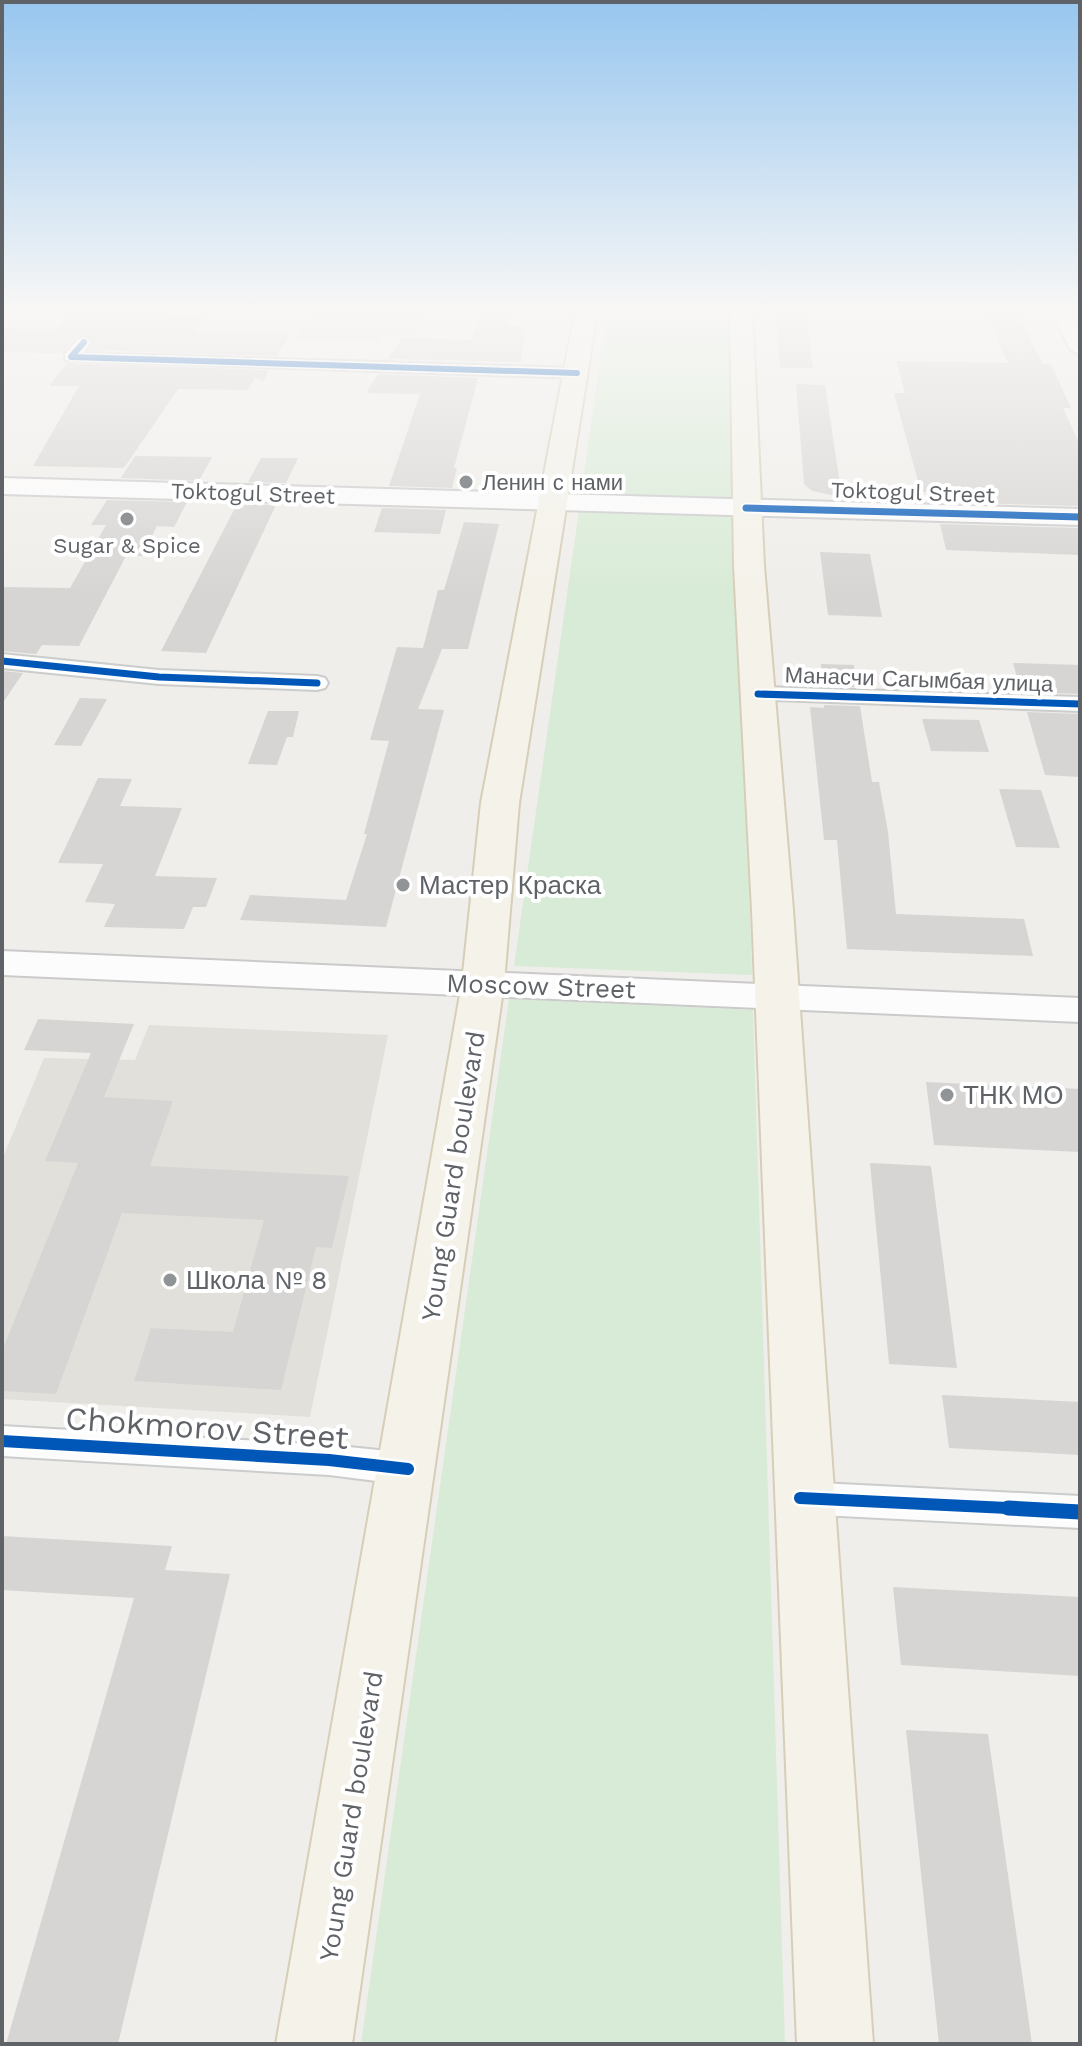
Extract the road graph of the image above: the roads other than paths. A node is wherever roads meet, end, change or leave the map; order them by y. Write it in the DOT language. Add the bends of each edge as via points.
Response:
graph roads {
  1 [pos="572,402"];
  2 [pos="743,402"];
  3 [pos="2,486"];
  4 [pos="555,502"];
  5 [pos="746,508"];
  6 [pos="1080,517"];
  7 [pos="2,661"];
  8 [pos="317,683"];
  9 [pos="758,694"];
  10 [pos="1080,704"];
  11 [pos="2,963"];
  12 [pos="483,983"];
  13 [pos="777,995"];
  14 [pos="1080,1010"];
  15 [pos="2,1441"];
  16 [pos="408,1469"];
  17 [pos="800,1498"];
  18 [pos="1080,1512"];
  19 [pos="314,2044"];
  20 [pos="835,2044"];
  1 -- 4 [label="main road, Young Guard boulevard"];
  2 -- 5 [label="main road"];
  3 -- 4 [label="main road, Toktogul Street"];
  4 -- 5 [label="main road, Toktogul Street"];
  4 -- 12 [label="main road, Young Guard boulevard" via="500,803"];
  5 -- 6 [label="main road, Toktogul Street"];
  5 -- 9 [label="main road"];
  7 -- 8 [label="street" via="159,677"];
  9 -- 10 [label="street, Манасчи Сагымбая улица"];
  9 -- 13 [label="main road"];
  11 -- 12 [label="main road, Moscow Street"];
  12 -- 13 [label="main road, Moscow Street"];
  12 -- 16 [label="main road, Young Guard boulevard"];
  13 -- 14 [label="main road, Moscow Street"];
  13 -- 17 [label="main road"];
  15 -- 16 [label="street, Chokmorov Street"];
  16 -- 19 [label="main road, Young Guard boulevard"];
  17 -- 18 [label="street"];
  17 -- 20 [label="main road"];
}
